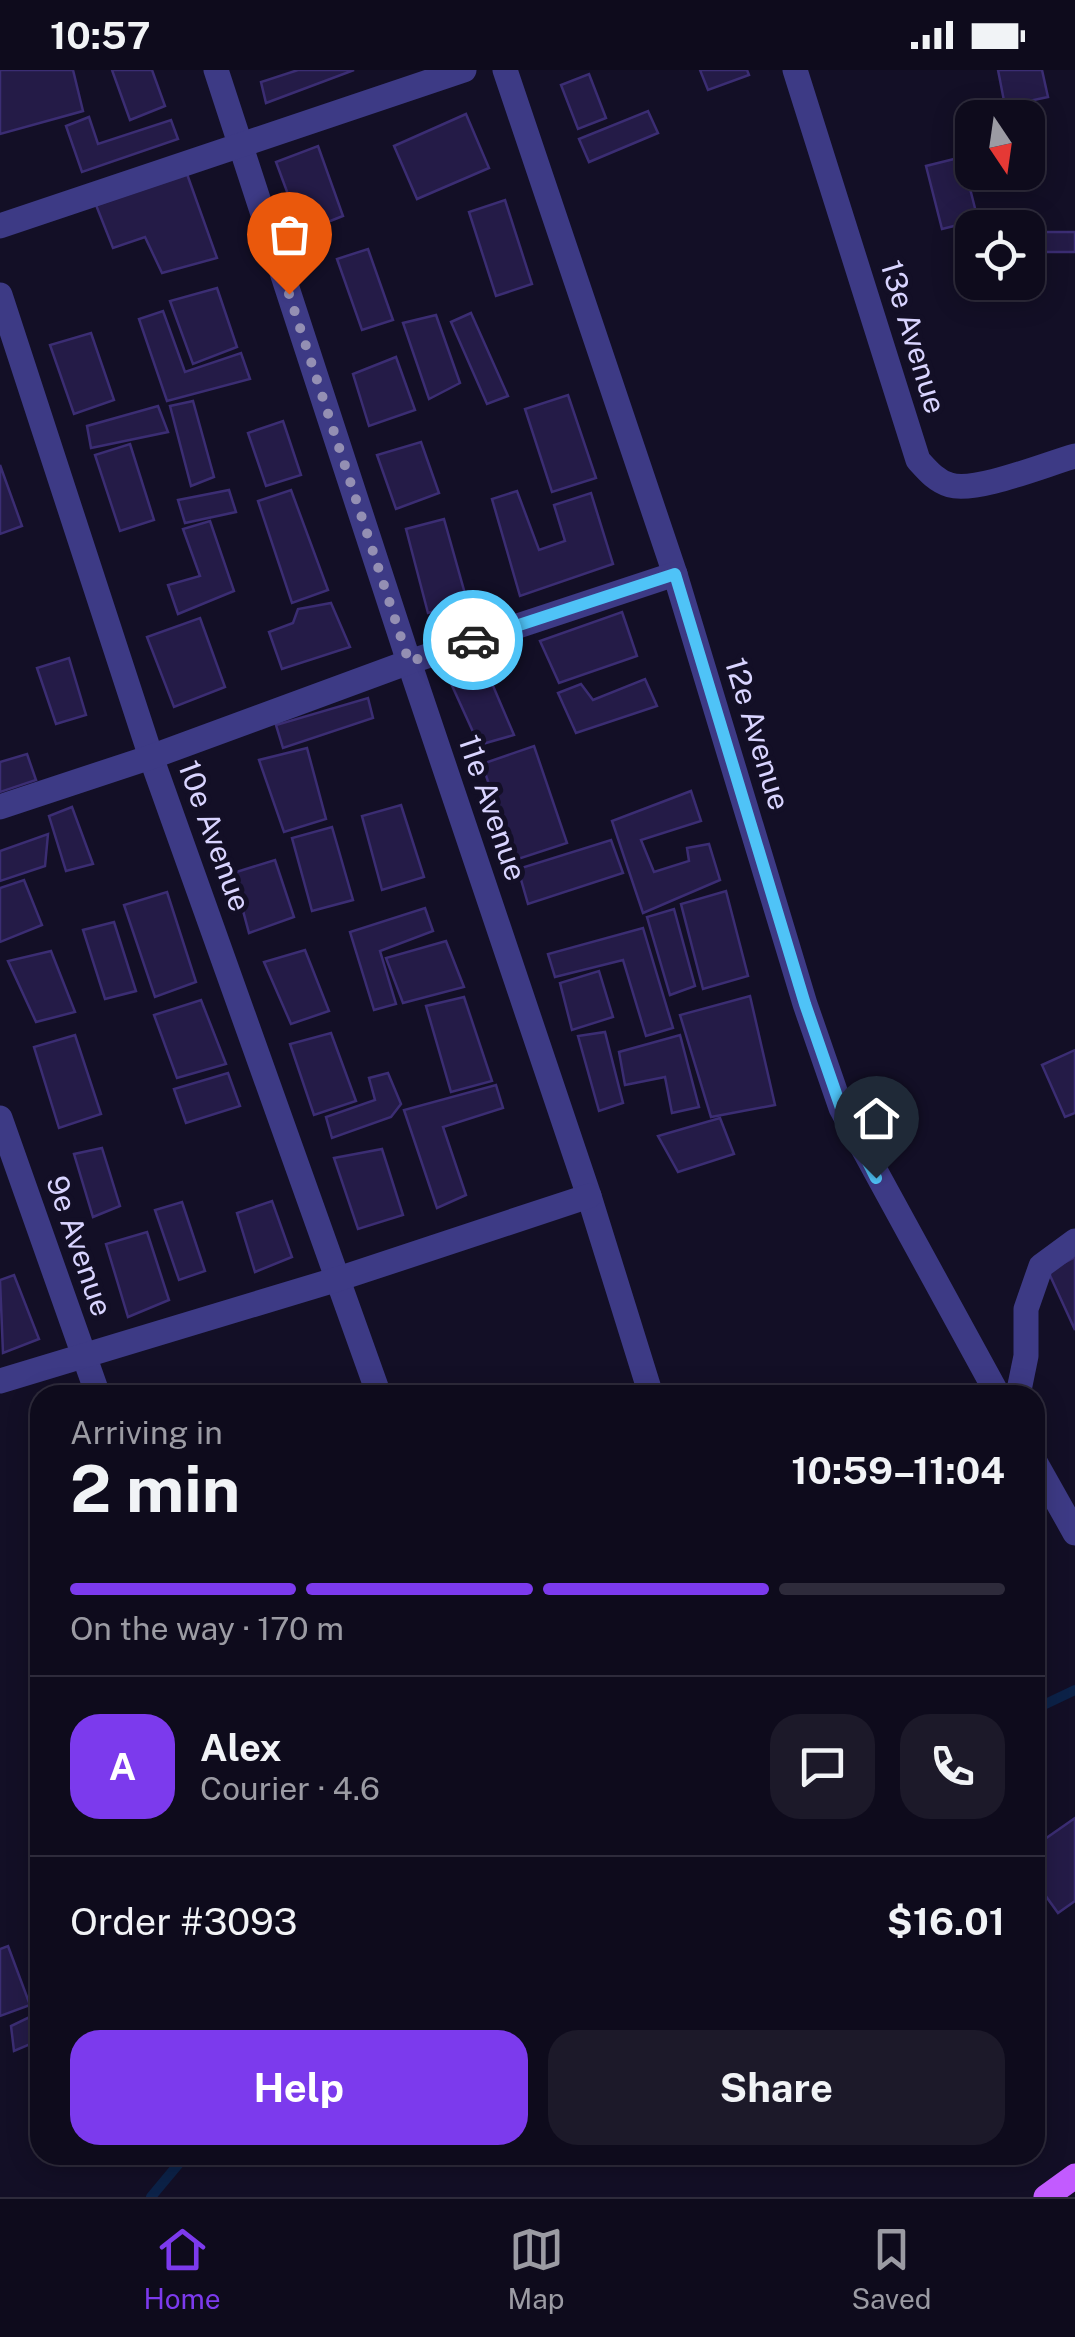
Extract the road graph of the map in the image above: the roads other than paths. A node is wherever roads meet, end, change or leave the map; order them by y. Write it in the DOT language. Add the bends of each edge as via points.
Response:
graph roads {
  1 [pos="216,70"];
  2 [pos="464,70"];
  3 [pos="505,70"];
  4 [pos="796,70"];
  5 [pos="241,146"];
  6 [pos="0,226"];
  7 [pos="0,295"];
  8 [pos="1075,456"];
  9 [pos="675,574"];
  10 [pos="409,662"];
  11 [pos="151,757"];
  12 [pos="0,806"];
  13 [pos="0,1118"];
  14 [pos="590,1196"];
  15 [pos="1075,1242"];
  16 [pos="338,1279"];
  17 [pos="84,1357"];
  18 [pos="0,1381"];
  19 [pos="94,1385"];
  20 [pos="375,1385"];
  21 [pos="648,1385"];
  22 [pos="993,1385"];
  23 [pos="1020,1385"];
  24 [pos="1045,1480"];
  25 [pos="1075,1533"];
  26 [pos="1075,2176"];
  27 [pos="1046,2197"];
  1 -- 5 [label="street, 11e Avenue"];
  2 -- 5 [label="street"];
  3 -- 9 [label="street, 12e Avenue"];
  4 -- 8 [label="street, 13e Avenue" via="918,460 950,485 969,486"];
  5 -- 6 [label="street"];
  5 -- 10 [label="street, 11e Avenue"];
  7 -- 11 [label="street, 10e Avenue"];
  9 -- 10 [label="street"];
  9 -- 22 [label="street, 12e Avenue" via="841,1108"];
  10 -- 11 [label="street"];
  10 -- 14 [label="street, 11e Avenue"];
  11 -- 12 [label="street"];
  11 -- 16 [label="street, 10e Avenue"];
  13 -- 17 [label="street, 9e Avenue"];
  14 -- 16 [label="street"];
  14 -- 21 [label="street, 11e Avenue"];
  15 -- 23 [label="street" via="1041,1266 1026,1309"];
  16 -- 17 [label="street"];
  16 -- 20 [label="street, 10e Avenue"];
  17 -- 18 [label="street"];
  17 -- 19 [label="street, 9e Avenue"];
  24 -- 25 [label="street"];
  26 -- 27 [label="main road"];
}
